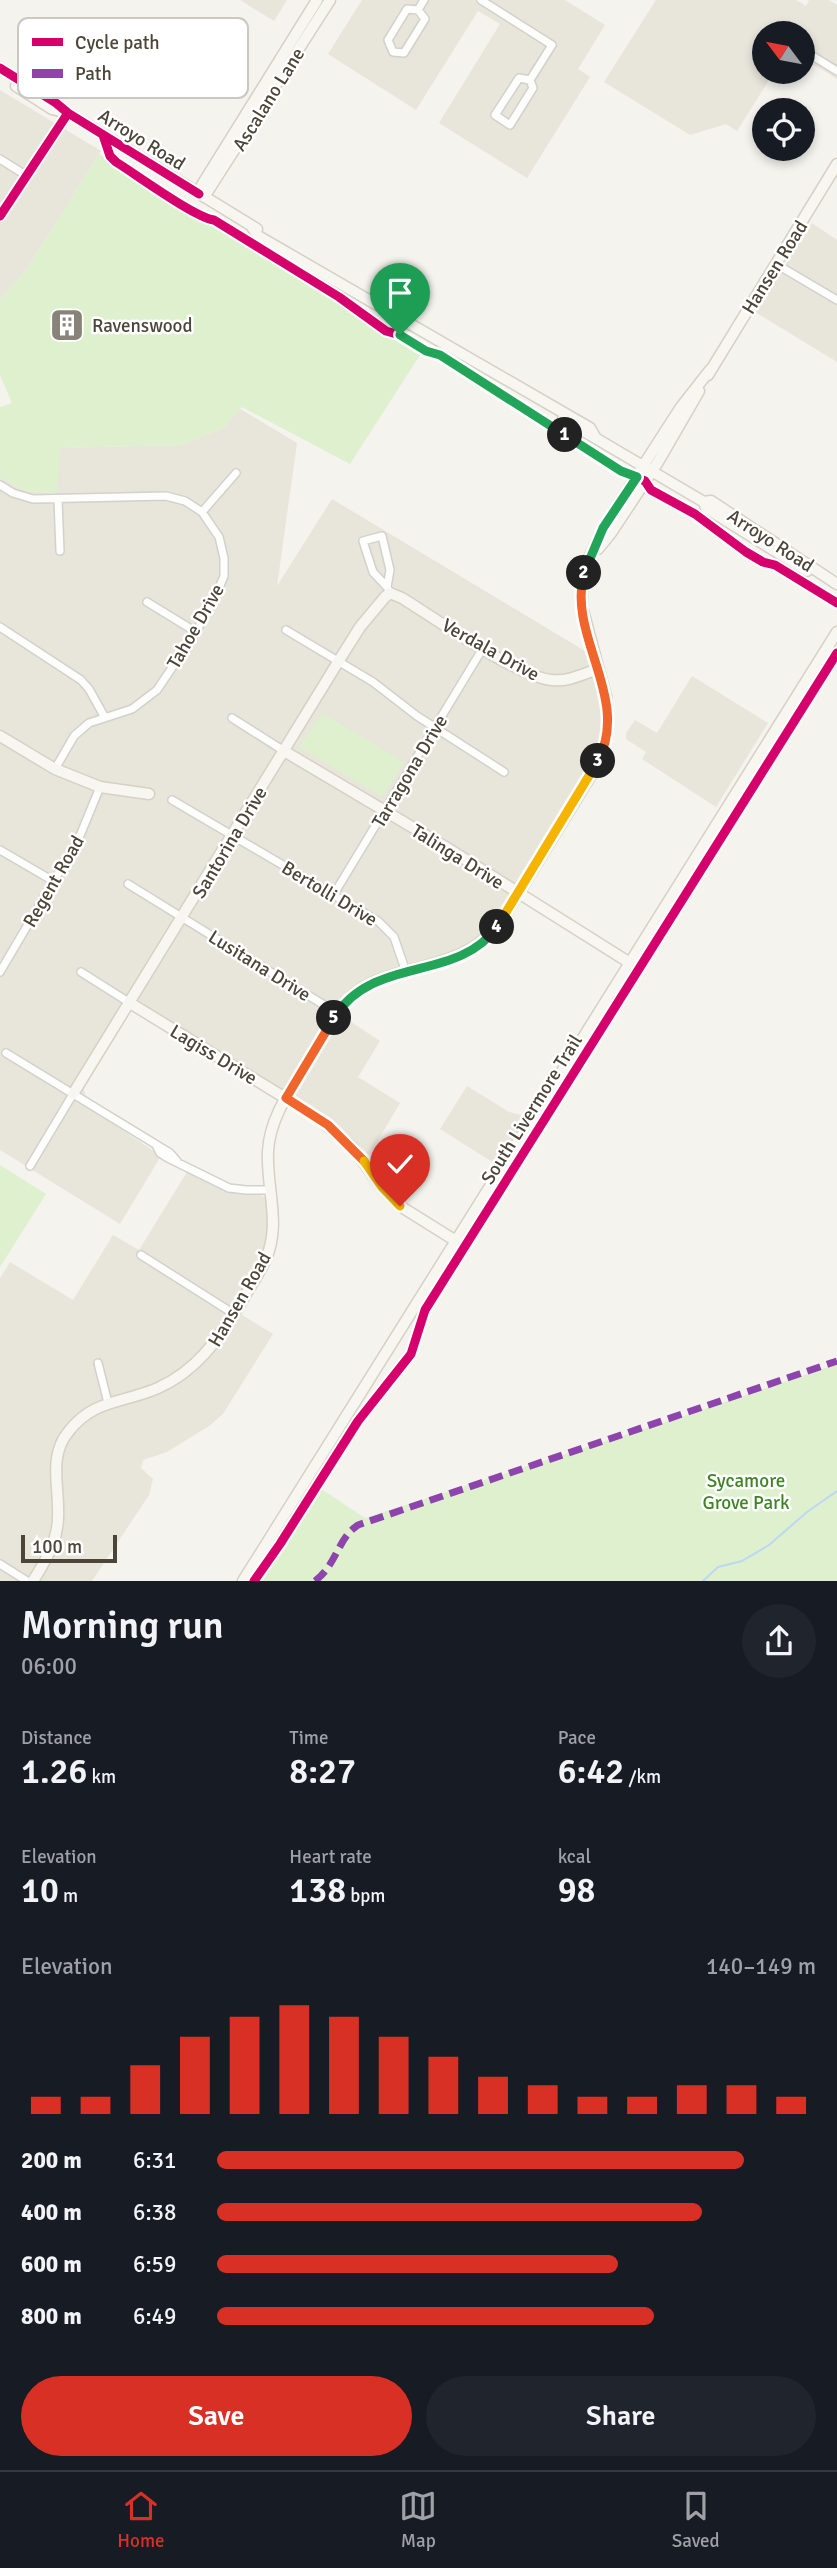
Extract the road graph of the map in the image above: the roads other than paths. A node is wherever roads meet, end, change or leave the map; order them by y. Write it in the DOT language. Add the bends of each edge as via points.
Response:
graph roads {
  1 [pos="317,0"];
  2 [pos="330,0"];
  3 [pos="424,0"];
  4 [pos="481,0"];
  5 [pos="418,10"];
  6 [pos="816,58"];
  7 [pos="0,68"];
  8 [pos="837,71"];
  9 [pos="0,75"];
  10 [pos="18,79"];
  11 [pos="530,80"];
  12 [pos="18,87"];
  13 [pos="35,98"];
  14 [pos="48,98"];
  15 [pos="68,114"];
  16 [pos="0,159"];
  17 [pos="837,164"];
  18 [pos="27,176"];
  19 [pos="202,196"];
  20 [pos="0,216"];
  21 [pos="776,264"];
  22 [pos="837,300"];
  23 [pos="648,469"];
  24 [pos="236,473"];
  25 [pos="0,485"];
  26 [pos="58,500"];
  27 [pos="202,512"];
  28 [pos="60,551"];
  29 [pos="837,586"];
  30 [pos="389,590"];
  31 [pos="147,602"];
  32 [pos="0,627"];
  33 [pos="286,629"];
  34 [pos="195,632"];
  35 [pos="837,632"];
  36 [pos="483,648"];
  37 [pos="338,662"];
  38 [pos="598,669"];
  39 [pos="104,716"];
  40 [pos="232,718"];
  41 [pos="435,727"];
  42 [pos="0,736"];
  43 [pos="284,751"];
  44 [pos="55,769"];
  45 [pos="504,772"];
  46 [pos="100,787"];
  47 [pos="149,794"];
  48 [pos="172,800"];
  49 [pos="384,811"];
  50 [pos="231,835"];
  51 [pos="0,850"];
  52 [pos="55,882"];
  53 [pos="128,884"];
  54 [pos="334,894"];
  55 [pos="517,894"];
  56 [pos="183,918"];
  57 [pos="630,963"];
  58 [pos="0,972"];
  59 [pos="81,972"];
  60 [pos="406,972"];
  61 [pos="130,1003"];
  62 [pos="337,1013"];
  63 [pos="6,1054"];
  64 [pos="73,1094"];
  65 [pos="286,1098"];
  66 [pos="30,1166"];
  67 [pos="271,1190"];
  68 [pos="456,1241"];
  69 [pos="141,1255"];
  70 [pos="234,1314"];
  71 [pos="98,1363"];
  72 [pos="108,1403"];
  73 [pos="47,1555"];
  74 [pos="0,1564"];
  75 [pos="27,1581"];
  76 [pos="33,1581"];
  77 [pos="243,1581"];
  1 -- 19 [label="street, Ascalano Lane"];
  2 -- 19 [label="street, Ascalano Lane"];
  3 -- 5 [label="street"];
  4 -- 11 [label="street" via="552,45"];
  5 -- 5 [label="street" via="407,9 388,40 393,52 404,53 425,19"];
  6 -- 8 [label="street"];
  7 -- 10 [label="street, Arroyo Road"];
  9 -- 12 [label="street, Arroyo Road"];
  11 -- 11 [label="street" via="519,78 495,115 510,125 534,88"];
  13 -- 15 [label="street, Arroyo Road"];
  14 -- 15 [label="street, Arroyo Road"];
  15 -- 18 [label="street"];
  15 -- 19 [label="street, Arroyo Road"];
  16 -- 18 [label="street"];
  17 -- 21 [label="street, Hansen Road"];
  18 -- 20 [label="street"];
  19 -- 23 [label="street, Arroyo Road"];
  21 -- 22 [label="street"];
  21 -- 23 [label="street, Hansen Road" via="710,370 681,407"];
  23 -- 29 [label="street, Arroyo Road" via="704,502 711,501"];
  23 -- 38 [label="street, Hansen Road" via="603,528 582,579 582,607"];
  24 -- 27 [label="street"];
  25 -- 26 [label="street" via="33,499"];
  26 -- 27 [label="street" via="166,496"];
  26 -- 28 [label="street"];
  27 -- 34 [label="street, Tahoe Drive" via="219,537 224,576"];
  30 -- 30 [label="street" via="373,572 363,541 382,536 390,570"];
  30 -- 36 [label="street, Verdala Drive"];
  30 -- 37 [label="street, Santorina Drive"];
  31 -- 34 [label="street"];
  32 -- 39 [label="street" via="81,680"];
  33 -- 37 [label="street"];
  34 -- 39 [label="street, Tahoe Drive" via="157,690 132,709"];
  35 -- 57 [label="street"];
  36 -- 38 [label="street, Verdala Drive" via="544,679 567,679"];
  36 -- 41 [label="street, Tarragona Drive"];
  37 -- 41 [label="street"];
  37 -- 43 [label="street, Santorina Drive"];
  38 -- 55 [label="street, Hansen Road" via="608,709 601,755"];
  39 -- 44 [label="street, Tahoe Drive" via="74,736"];
  40 -- 43 [label="street"];
  41 -- 45 [label="street"];
  41 -- 49 [label="street, Tarragona Drive"];
  42 -- 44 [label="street"];
  43 -- 49 [label="street, Talinga Drive"];
  43 -- 50 [label="street, Santorina Drive"];
  44 -- 46 [label="street"];
  46 -- 47 [label="street"];
  46 -- 52 [label="street, Regent Road"];
  48 -- 50 [label="street, Bertolli Drive"];
  49 -- 54 [label="street, Tarragona Drive"];
  49 -- 55 [label="street, Talinga Drive"];
  50 -- 54 [label="street, Bertolli Drive"];
  50 -- 56 [label="street, Santorina Drive"];
  51 -- 52 [label="street"];
  52 -- 58 [label="street, Regent Road"];
  53 -- 56 [label="street, Lusitana Drive"];
  54 -- 60 [label="street, Bertolli Drive" via="390,931"];
  55 -- 57 [label="street, Talinga Drive"];
  55 -- 60 [label="street, Hansen Road" via="494,932 481,944 449,961"];
  56 -- 61 [label="street, Santorina Drive"];
  56 -- 62 [label="street, Lusitana Drive"];
  57 -- 68 [label="street"];
  59 -- 61 [label="street"];
  60 -- 62 [label="street, Hansen Road" via="365,986"];
  61 -- 64 [label="street, Santorina Drive"];
  61 -- 65 [label="street, Lagiss Drive"];
  62 -- 65 [label="street, Hansen Road"];
  63 -- 64 [label="street"];
  64 -- 66 [label="street"];
  64 -- 67 [label="street" via="160,1153 229,1188"];
  65 -- 67 [label="street, Hansen Road" via="270,1140"];
  65 -- 68 [label="street, Lagiss Drive" via="348,1142 400,1206"];
  67 -- 70 [label="street, Hansen Road" via="274,1225 270,1247"];
  68 -- 77 [label="street"];
  69 -- 70 [label="street"];
  70 -- 72 [label="street, Hansen Road" via="204,1356 185,1373 156,1389"];
  71 -- 72 [label="street"];
  72 -- 73 [label="street, Hansen Road" via="86,1413 60,1445 55,1473 57,1528"];
  73 -- 75 [label="street, Hansen Road"];
  73 -- 76 [label="street, Hansen Road"];
  74 -- 75 [label="street"];
}
